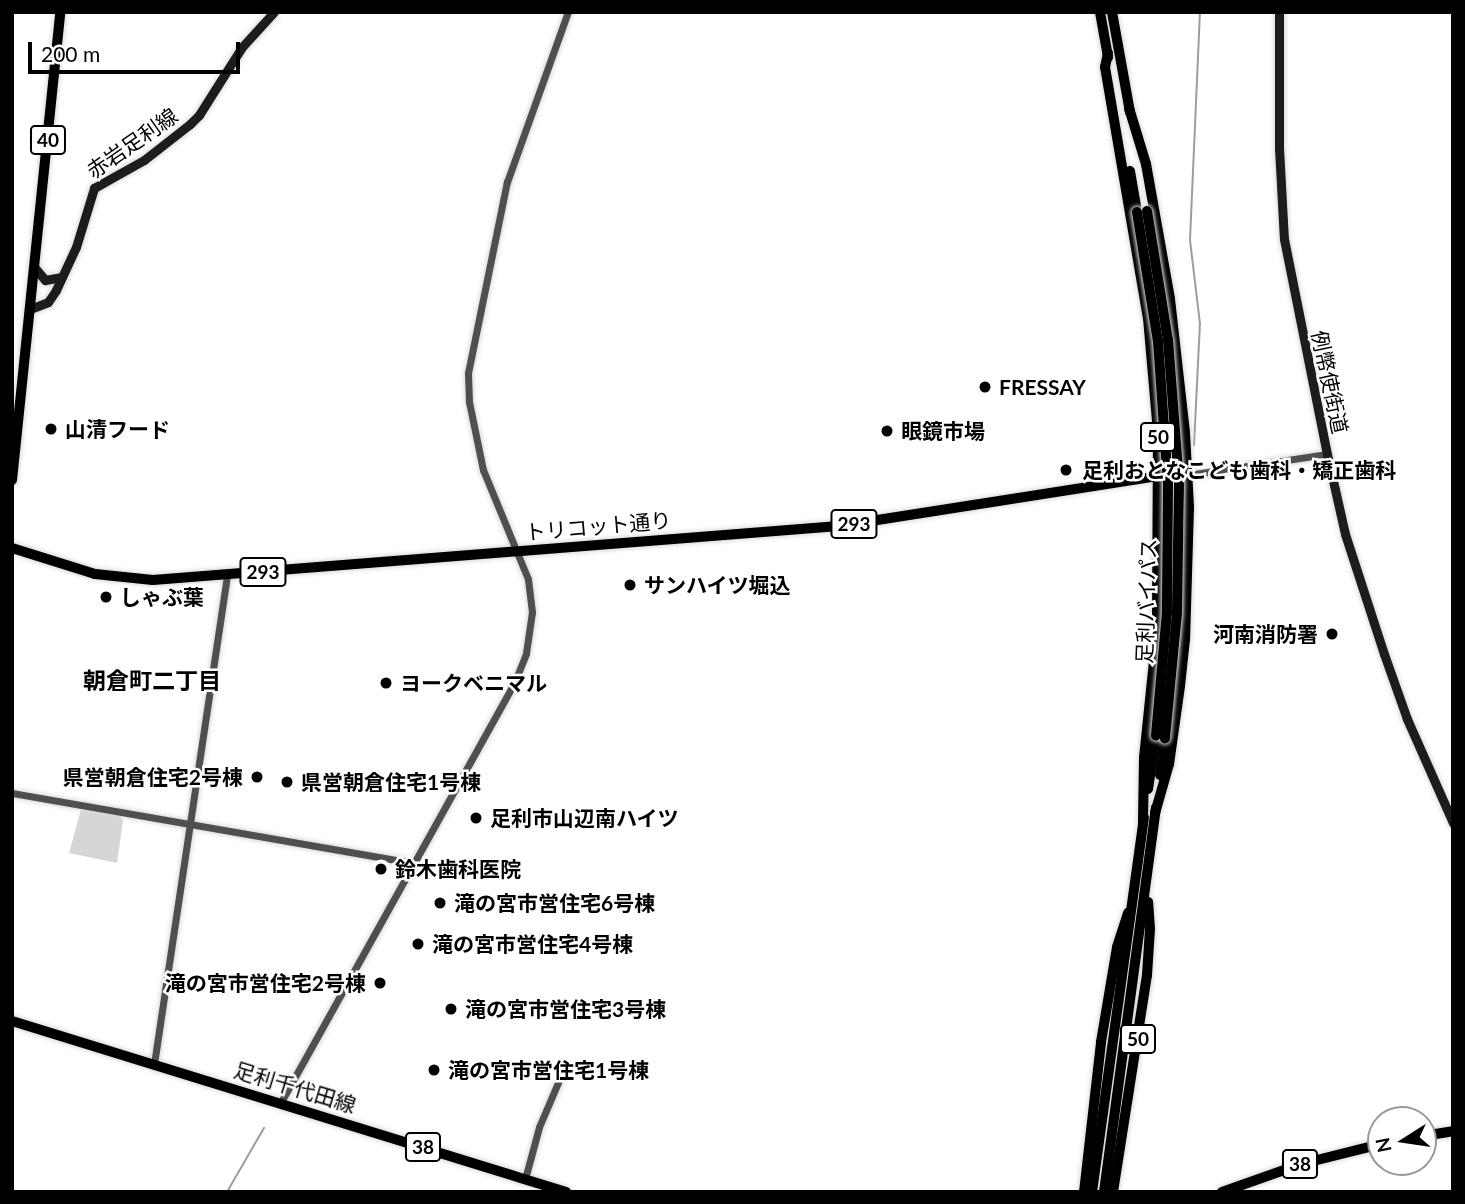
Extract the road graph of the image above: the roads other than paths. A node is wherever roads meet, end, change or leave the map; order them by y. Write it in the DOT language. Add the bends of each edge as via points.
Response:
graph roads {
  1 [pos="60,12"];
  2 [pos="274,12"];
  3 [pos="568,12"];
  4 [pos="1100,12"];
  5 [pos="1112,12"];
  6 [pos="1279,12"];
  7 [pos="1108,53"];
  8 [pos="1129,108"];
  9 [pos="1142,212"];
  10 [pos="35,268"];
  11 [pos="62,277"];
  12 [pos="30,309"];
  13 [pos="1327,454"];
  14 [pos="1188,475"];
  15 [pos="1159,477"];
  16 [pos="12,480"];
  17 [pos="12,548"];
  18 [pos="518,552"];
  19 [pos="227,575"];
  20 [pos="1160,737"];
  21 [pos="12,793"];
  22 [pos="1155,813"];
  23 [pos="190,823"];
  24 [pos="1453,823"];
  25 [pos="1143,824"];
  26 [pos="414,863"];
  27 [pos="1146,884"];
  28 [pos="1132,906"];
  29 [pos="12,1021"];
  30 [pos="154,1064"];
  31 [pos="559,1080"];
  32 [pos="281,1102"];
  33 [pos="1367,1148"];
  34 [pos="525,1179"];
  35 [pos="566,1192"];
  36 [pos="1084,1192"];
  37 [pos="1093,1192"];
  38 [pos="1104,1192"];
  39 [pos="1112,1192"];
  40 [pos="1222,1192"];
  1 -- 10 [label="main road, 40"];
  2 -- 11 [label="main road, 赤岩足利線" via="242,47 190,124 144,160 94,188"];
  3 -- 18 [label="street" via="508,181 468,373 483,470"];
  4 -- 7 [label="main road, 足利バイパス / 50"];
  5 -- 8 [label="main road, 足利バイパス / 50"];
  6 -- 13 [label="main road, 例幣使街道" via="1284,239"];
  7 -- 9 [label="main road, 足利バイパス / 50"];
  7 -- 15 [label="main road, 50" via="1105,67 1148,318"];
  8 -- 9 [label="main road, 足利バイパス / 50"];
  8 -- 14 [label="main road, 50" via="1146,164 1170,299"];
  9 -- 20 [label="main road, 足利バイパス / 50, bridge" via="1158,341 1168,485"];
  10 -- 11 [label="main road" via="45,280"];
  10 -- 12 [label="main road, 40"];
  11 -- 12 [label="main road, 赤岩足利線" via="48,302"];
  12 -- 16 [label="main road, 40"];
  13 -- 14 [label="street"];
  13 -- 24 [label="main road, 例幣使街道" via="1345,534 1384,654"];
  14 -- 15 [label="main road, トリコット通り / 293"];
  14 -- 22 [label="main road, 50" via="1185,639 1175,727"];
  15 -- 18 [label="main road, トリコット通り / 293" via="839,526"];
  15 -- 25 [label="main road, 50" via="1157,632 1144,758"];
  17 -- 19 [label="main road, トリコット通り / 293" via="110,578"];
  18 -- 19 [label="main road, トリコット通り / 293"];
  18 -- 26 [label="street" via="532,602 522,668"];
  19 -- 23 [label="street"];
  20 -- 22 [label="main road, 足利バイパス / 50"];
  20 -- 25 [label="main road, 足利バイパス / 50"];
  21 -- 23 [label="street"];
  22 -- 27 [label="main road, 足利バイパス / 50"];
  23 -- 26 [label="street"];
  23 -- 30 [label="street"];
  25 -- 28 [label="main road, 足利バイパス / 50"];
  26 -- 32 [label="street"];
  27 -- 38 [label="main road, 足利バイパス / 50"];
  27 -- 39 [label="main road, 50" via="1150,929 1147,975"];
  28 -- 36 [label="main road, 50" via="1122,923 1101,1042"];
  28 -- 37 [label="main road, 足利バイパス / 50"];
  29 -- 30 [label="main road, 足利千代田線 / 38"];
  30 -- 32 [label="main road, 足利千代田線 / 38"];
  31 -- 34 [label="street" via="539,1127"];
  32 -- 34 [label="main road, 足利千代田線 / 38"];
  33 -- 40 [label="main road, 38" via="1301,1164"];
  34 -- 35 [label="main road, 足利千代田線 / 38"];
}
